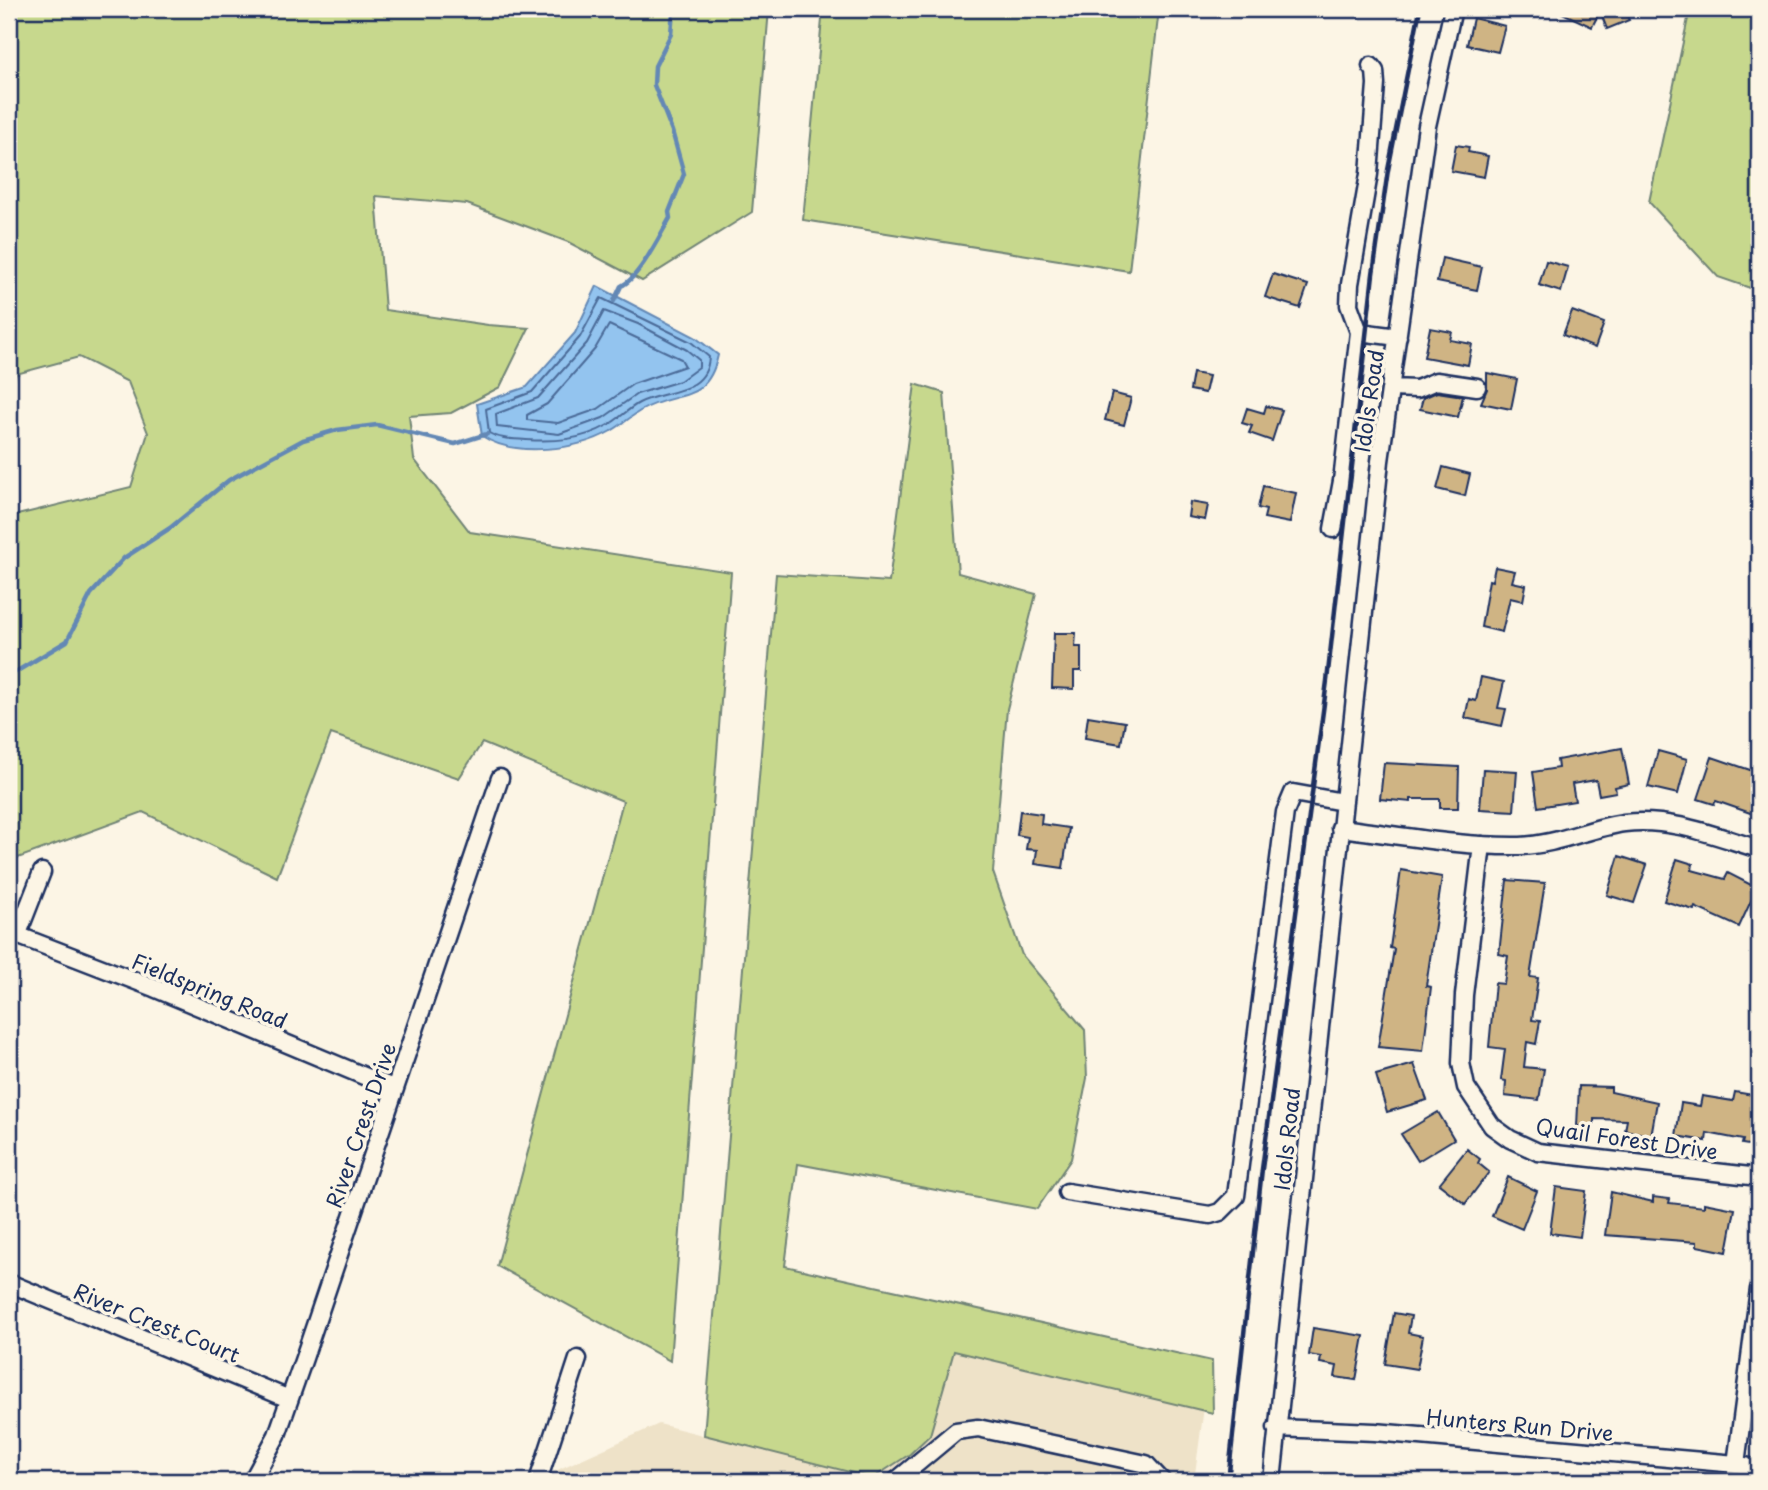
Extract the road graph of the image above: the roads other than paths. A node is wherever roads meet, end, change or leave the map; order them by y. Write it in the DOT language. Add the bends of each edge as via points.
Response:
graph roads {
  1 [pos="1453,9"];
  2 [pos="1371,66"];
  3 [pos="1359,332"];
  4 [pos="1398,337"];
  5 [pos="1391,387"];
  6 [pos="1476,387"];
  7 [pos="1334,529"];
  8 [pos="500,778"];
  9 [pos="1343,802"];
  10 [pos="1340,828"];
  11 [pos="1482,845"];
  12 [pos="1759,849"];
  13 [pos="42,872"];
  14 [pos="13,934"];
  15 [pos="395,1088"];
  16 [pos="1759,1177"];
  17 [pos="1068,1192"];
  18 [pos="9,1283"];
  19 [pos="1759,1289"];
  20 [pos="578,1359"];
  21 [pos="289,1399"];
  22 [pos="1276,1429"];
  23 [pos="1736,1464"];
  24 [pos="1759,1469"];
  25 [pos="252,1481"];
  26 [pos="538,1481"];
  27 [pos="897,1481"];
  28 [pos="1162,1481"];
  29 [pos="1272,1481"];
  1 -- 4 [label="street, Idols Road" via="1427,126"];
  2 -- 3 [label="street" via="1376,85 1369,174 1349,294"];
  3 -- 4 [label="street"];
  3 -- 7 [label="street"];
  4 -- 5 [label="street, Idols Road"];
  5 -- 6 [label="street" via="1417,389 1436,381"];
  5 -- 9 [label="street, Idols Road"];
  8 -- 15 [label="street, River Crest Drive"];
  9 -- 10 [label="street, Idols Road"];
  9 -- 17 [label="street, Idols Road" via="1293,793 1285,812 1236,1196 1210,1215"];
  10 -- 11 [label="street"];
  10 -- 22 [label="street, Idols Road"];
  11 -- 12 [label="street" via="1559,841 1649,821"];
  11 -- 16 [label="street, Quail Forest Drive" via="1464,995 1461,1063 1466,1087 1492,1126 1538,1152"];
  13 -- 14 [label="street"];
  14 -- 15 [label="street, Fieldspring Road"];
  15 -- 21 [label="street, River Crest Drive"];
  18 -- 21 [label="street, River Crest Court"];
  19 -- 23 [label="street"];
  20 -- 26 [label="street"];
  21 -- 25 [label="street, River Crest Drive"];
  22 -- 23 [label="street, Hunters Run Drive" via="1375,1432"];
  22 -- 29 [label="street, Idols Road"];
  23 -- 24 [label="street, Hunters Run Drive"];
  27 -- 28 [label="street" via="956,1431 978,1429 1146,1464"];
}
